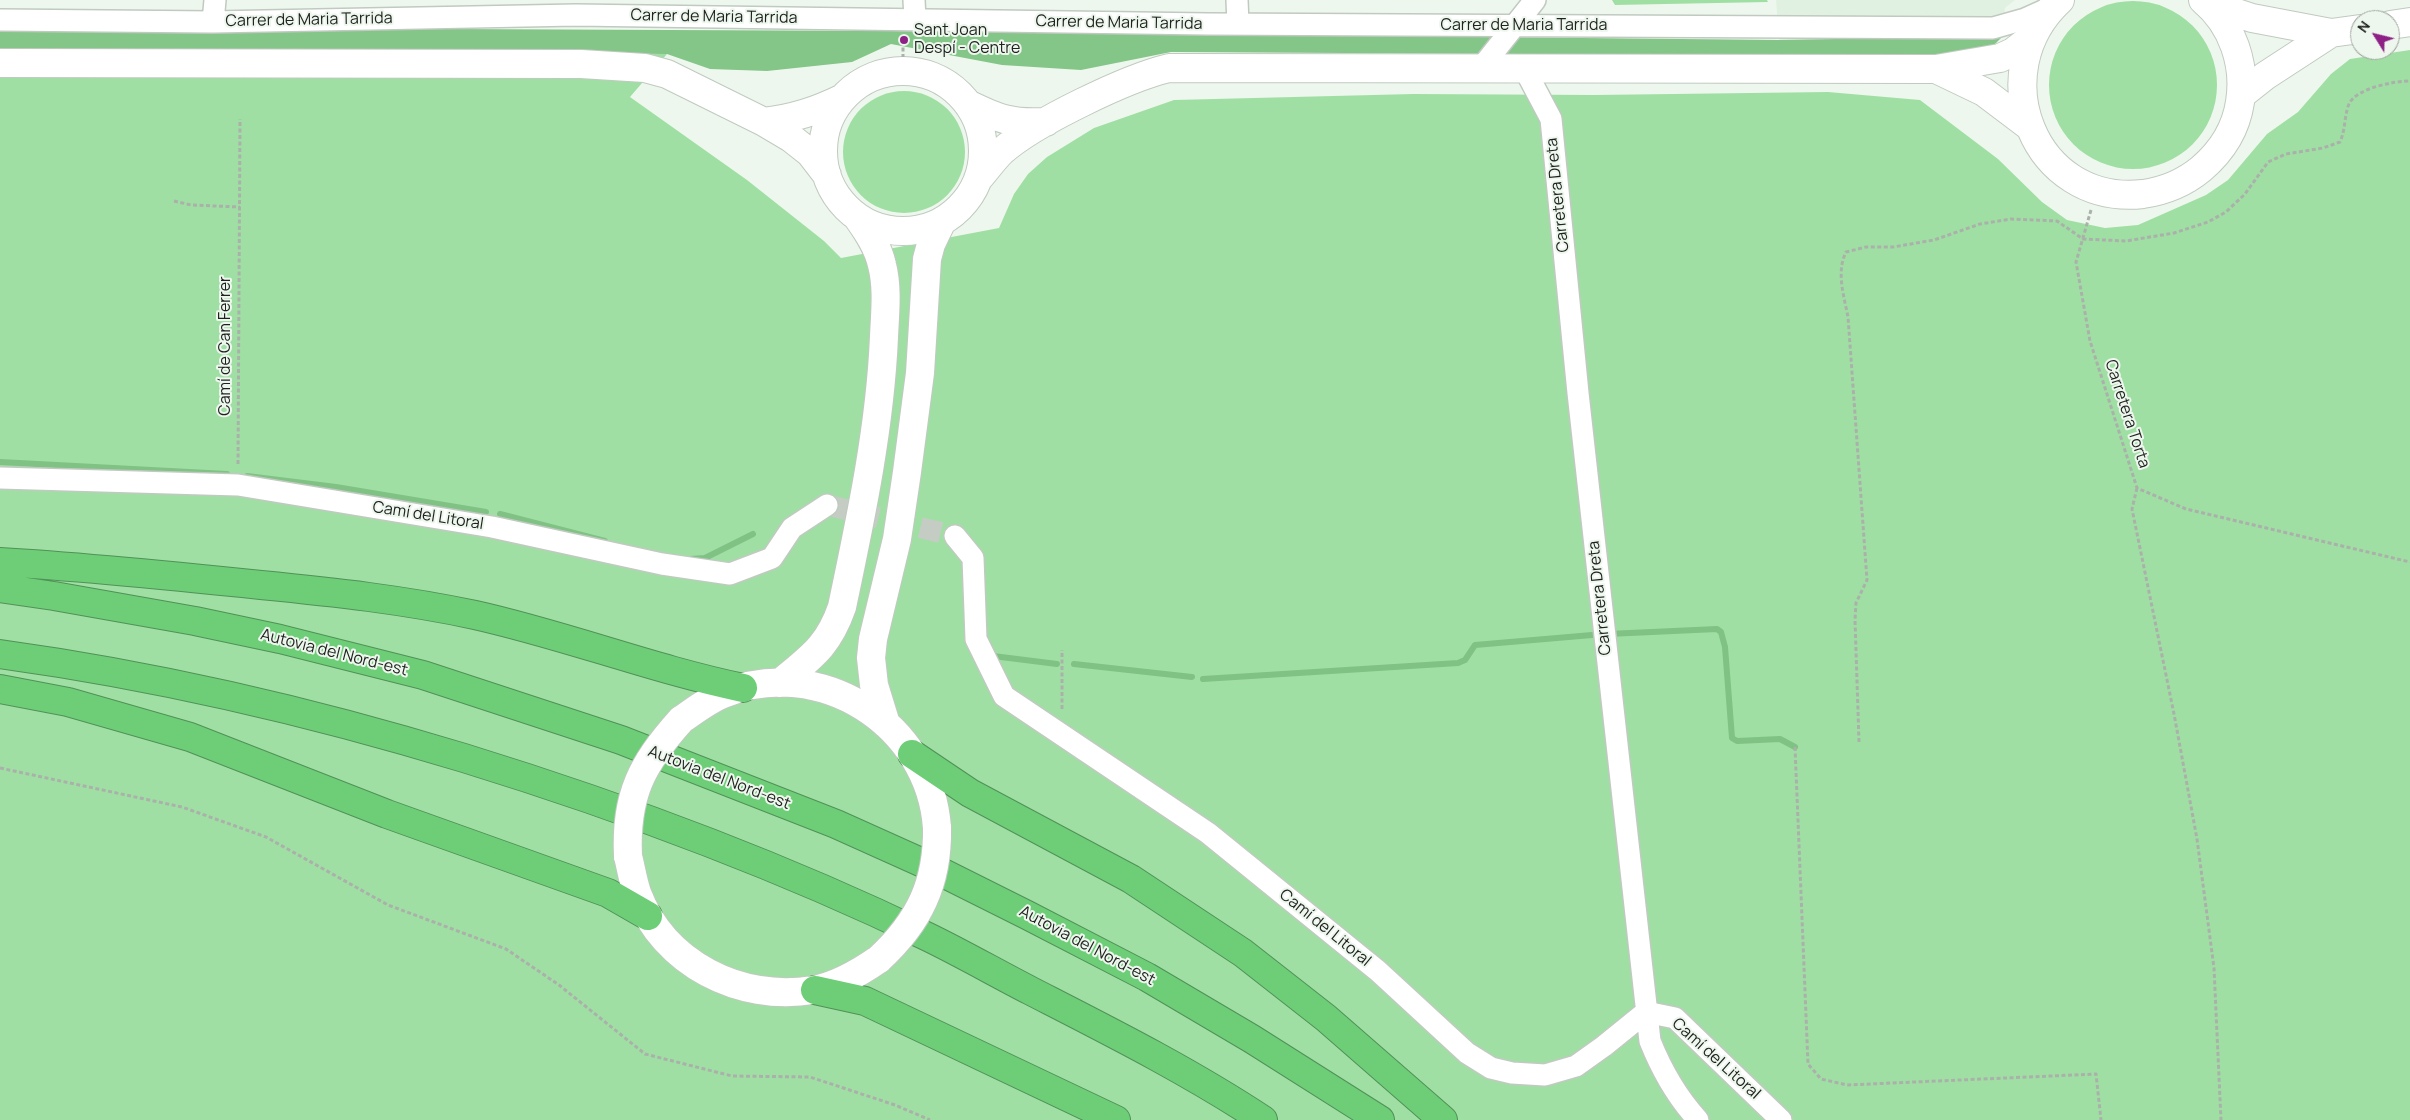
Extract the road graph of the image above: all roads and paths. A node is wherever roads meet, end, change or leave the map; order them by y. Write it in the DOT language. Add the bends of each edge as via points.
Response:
graph roads {
  1 [pos="215,0"];
  2 [pos="1237,0"];
  3 [pos="1534,0"];
  4 [pos="2205,1"];
  5 [pos="2057,3"];
  6 [pos="575,8"];
  7 [pos="911,12"];
  8 [pos="0,20"];
  9 [pos="213,22"];
  10 [pos="1238,24"];
  11 [pos="1514,27"];
  12 [pos="2350,30"];
  13 [pos="2331,33"];
  14 [pos="2031,38"];
  15 [pos="0,63"];
  16 [pos="1481,68"];
  17 [pos="1524,68"];
  18 [pos="1936,69"];
  19 [pos="903,71"];
  20 [pos="2410,80"];
  21 [pos="2241,95"];
  22 [pos="843,98"];
  23 [pos="968,104"];
  24 [pos="240,119"];
  25 [pos="764,122"];
  26 [pos="1046,122"];
  27 [pos="2029,126"];
  28 [pos="827,175"];
  29 [pos="978,179"];
  30 [pos="2098,189"];
  31 [pos="174,201"];
  32 [pos="240,207"];
  33 [pos="858,218"];
  34 [pos="942,221"];
  35 [pos="2083,239"];
  36 [pos="0,478"];
  37 [pos="238,485"];
  38 [pos="2137,488"];
  39 [pos="827,505"];
  40 [pos="955,536"];
  41 [pos="0,562"];
  42 [pos="2410,562"];
  43 [pos="0,588"];
  44 [pos="1062,650"];
  45 [pos="0,654"];
  46 [pos="780,683"];
  47 [pos="742,688"];
  48 [pos="0,689"];
  49 [pos="886,724"];
  50 [pos="1062,735"];
  51 [pos="1859,742"];
  52 [pos="1796,747"];
  53 [pos="912,754"];
  54 [pos="0,768"];
  55 [pos="648,916"];
  56 [pos="815,990"];
  57 [pos="1646,1012"];
  58 [pos="930,1120"];
  59 [pos="1116,1120"];
  60 [pos="1263,1120"];
  61 [pos="1380,1120"];
  62 [pos="1443,1120"];
  63 [pos="1698,1120"];
  64 [pos="1781,1120"];
  65 [pos="2101,1120"];
  66 [pos="2221,1120"];
  1 -- 9 [label="street"];
  2 -- 10 [label="street"];
  3 -- 11 [label="street"];
  4 -- 13 [label="main road" via="2252,18"];
  4 -- 21 [label="main road" via="2223,22 2234,45 2240,64"];
  5 -- 11 [label="street, Carrer de Maria Tarrida" via="2025,19 1993,28"];
  5 -- 14 [label="main road"];
  6 -- 7 [label="street, Carrer de Maria Tarrida"];
  6 -- 9 [label="street, Carrer de Maria Tarrida"];
  7 -- 10 [label="street, Carrer de Maria Tarrida"];
  7 -- 19 [label="path"];
  8 -- 9 [label="street, Carrer de Maria Tarrida"];
  10 -- 11 [label="street, Carrer de Maria Tarrida"];
  11 -- 16 [label="street"];
  12 -- 13 [label="main road"];
  13 -- 21 [label="main road"];
  14 -- 18 [label="main road" via="2000,58"];
  14 -- 27 [label="main road" via="2021,82"];
  15 -- 25 [label="main road" via="581,64 629,67 667,74"];
  16 -- 17 [label="main road"];
  16 -- 26 [label="main road" via="1169,68 1149,73"];
  17 -- 18 [label="main road"];
  17 -- 57 [label="street, Carretera Dreta" via="1551,120"];
  18 -- 27 [label="main road" via="1984,92"];
  19 -- 22 [label="main road" via="866,80"];
  19 -- 23 [label="main road" via="939,79 958,92"];
  20 -- 35 [label="path" via="2395,81 2360,93 2350,102 2340,142 2286,154 2268,162 2245,194 2226,212 2208,222 2174,233 2126,241"];
  21 -- 30 [label="main road" via="2236,120 2224,144 2207,164 2186,180 2162,190 2136,194"];
  22 -- 25 [label="main road" via="792,119"];
  22 -- 28 [label="main road" via="825,134 823,151"];
  23 -- 26 [label="main road" via="1001,120"];
  23 -- 29 [label="main road" via="983,140"];
  24 -- 32 [label="path, Camí de Can Ferrer"];
  25 -- 28 [label="main road" via="800,144"];
  26 -- 29 [label="main road" via="1001,153"];
  27 -- 30 [label="main road" via="2051,161 2073,178"];
  28 -- 33 [label="main road" via="839,199"];
  29 -- 34 [label="main road" via="964,203"];
  30 -- 35 [label="path, Carretera Torta"];
  31 -- 32 [label="path"];
  32 -- 37 [label="path, Camí de Can Ferrer"];
  33 -- 34 [label="main road" via="878,227 900,231 922,229"];
  33 -- 46 [label="main road" via="874,242 886,287 882,380 871,462 836,625 822,648"];
  34 -- 49 [label="main road" via="927,260 920,373 907,472 897,539 872,648 874,685"];
  35 -- 38 [label="path, Carretera Torta" via="2076,262 2090,341"];
  35 -- 51 [label="path" via="2057,221 2011,219 1980,224 1934,240 1846,252 1841,262 1867,580 1856,603 1855,620"];
  36 -- 37 [label="street, Camí del Litoral"];
  37 -- 39 [label="street, Camí del Litoral" via="492,527 662,564 730,574 772,558 792,528"];
  38 -- 42 [label="path, Carretera Torta" via="2186,509"];
  38 -- 66 [label="path" via="2132,509 2197,839 2214,968"];
  40 -- 50 [label="street, Camí del Litoral" via="972,558 976,639 1004,696"];
  41 -- 47 [label="highway" via="185,577 352,594 414,604 485,618"];
  43 -- 61 [label="highway, Autovia del Nord-est" via="196,621 280,639 423,675 621,740 836,824 1027,914 1147,977"];
  44 -- 50 [label="path"];
  45 -- 60 [label="highway" via="174,682 295,709 549,784 693,836 928,937 1119,1036"];
  46 -- 47 [label="main road"];
  46 -- 49 [label="main road" via="832,691 852,700"];
  47 -- 55 [label="main road, bridge" via="723,694 681,720 655,750 637,784 629,813 628,856 637,892"];
  48 -- 55 [label="highway" via="68,702 190,737 387,814 608,893"];
  49 -- 53 [label="main road" via="903,739"];
  50 -- 57 [label="street, Camí del Litoral" via="1208,833 1378,971 1467,1053 1491,1068 1545,1075 1576,1066"];
  52 -- 65 [label="path" via="1808,1064 1821,1079 1847,1085 2096,1074"];
  53 -- 56 [label="main road, bridge" via="933,798 937,828 936,862 926,894 903,935 879,960 851,977"];
  53 -- 62 [label="highway" via="970,792 1131,879 1243,953 1326,1018"];
  54 -- 58 [label="path" via="182,807 266,837 388,905 506,949 559,985 645,1054 732,1076 810,1077"];
  55 -- 56 [label="main road" via="673,947 720,979 765,992"];
  56 -- 59 [label="highway" via="864,1001"];
  57 -- 63 [label="street, Carretera Dreta" via="1650,1041 1661,1068"];
  57 -- 64 [label="street, Camí del Litoral" via="1675,1018"];
}
